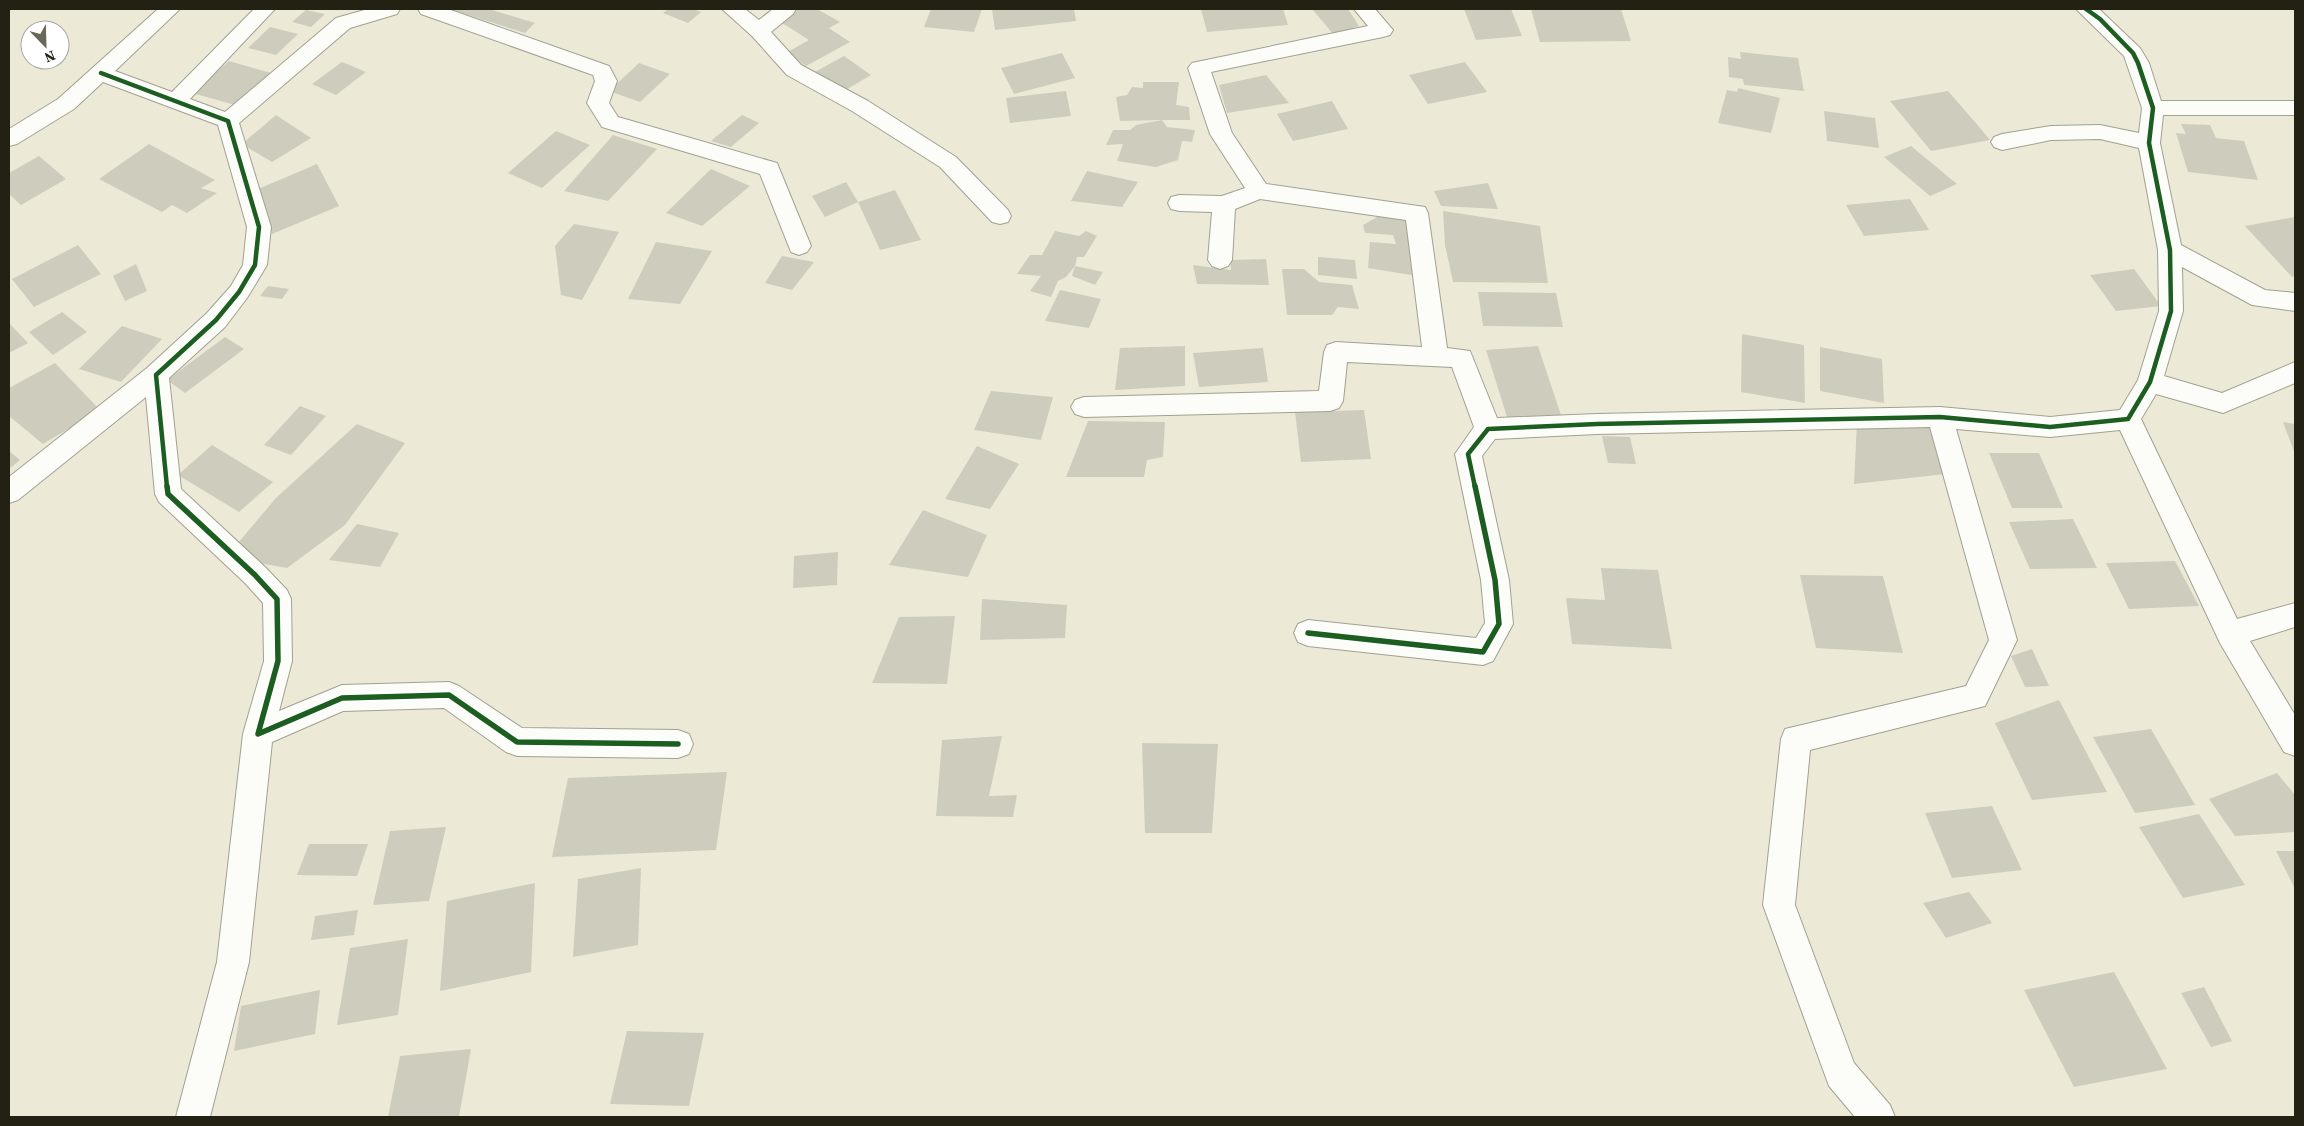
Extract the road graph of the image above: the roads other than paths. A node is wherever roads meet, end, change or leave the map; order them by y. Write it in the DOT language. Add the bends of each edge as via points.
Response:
graph roads {
  1 [pos="170,9"];
  2 [pos="265,9"];
  3 [pos="390,9"];
  4 [pos="428,9"];
  5 [pos="732,9"];
  6 [pos="786,9"];
  7 [pos="1364,9"];
  8 [pos="2086,9"];
  9 [pos="758,31"];
  10 [pos="101,74"];
  11 [pos="174,102"];
  12 [pos="2153,108"];
  13 [pos="2295,108"];
  14 [pos="228,122"];
  15 [pos="9,139"];
  16 [pos="2002,142"];
  17 [pos="2149,143"];
  18 [pos="1259,191"];
  19 [pos="1179,203"];
  20 [pos="1224,204"];
  21 [pos="1000,216"];
  22 [pos="799,246"];
  23 [pos="2170,250"];
  24 [pos="1220,260"];
  25 [pos="2295,302"];
  26 [pos="1436,356"];
  27 [pos="2295,372"];
  28 [pos="156,375"];
  29 [pos="2150,382"];
  30 [pos="1084,407"];
  31 [pos="1940,417"];
  32 [pos="2128,419"];
  33 [pos="1488,428"];
  34 [pos="9,492"];
  35 [pos="2295,615"];
  36 [pos="1308,632"];
  37 [pos="2230,634"];
  38 [pos="258,734"];
  39 [pos="2295,742"];
  40 [pos="678,744"];
  41 [pos="192,1117"];
  42 [pos="1878,1117"];
  1 -- 10 [label="street"];
  2 -- 11 [label="street"];
  3 -- 14 [label="street" via="343,23"];
  4 -- 22 [label="street" via="602,71 606,81 598,103 610,122 769,169"];
  5 -- 9 [label="street"];
  6 -- 9 [label="street"];
  7 -- 18 [label="street" via="1383,30 1199,68 1221,134"];
  8 -- 12 [label="street" via="2133,53"];
  9 -- 21 [label="street" via="794,70 860,106 948,162"];
  10 -- 11 [label="street"];
  10 -- 15 [label="street" via="66,104"];
  11 -- 14 [label="street"];
  12 -- 13 [label="street"];
  12 -- 17 [label="street"];
  14 -- 28 [label="street" via="259,227 254,265 239,292 216,320"];
  16 -- 17 [label="street" via="2050,134 2100,132"];
  17 -- 23 [label="street"];
  18 -- 20 [label="street"];
  18 -- 26 [label="street" via="1417,213"];
  19 -- 20 [label="street"];
  20 -- 24 [label="street"];
  23 -- 25 [label="street" via="2261,299"];
  23 -- 29 [label="street" via="2170,311"];
  26 -- 30 [label="street" via="1336,352 1330,401"];
  26 -- 33 [label="street" via="1460,358"];
  27 -- 29 [label="street" via="2223,403"];
  28 -- 34 [label="street"];
  28 -- 38 [label="street" via="168,494 277,599 278,661"];
  29 -- 32 [label="street"];
  31 -- 32 [label="street" via="2050,427"];
  31 -- 33 [label="street"];
  31 -- 42 [label="street" via="2003,640 1975,696 1796,739 1779,905 1842,1074"];
  32 -- 37 [label="street"];
  33 -- 36 [label="street" via="1468,454 1495,580 1499,624 1483,652"];
  35 -- 37 [label="street"];
  37 -- 39 [label="street"];
  38 -- 40 [label="street" via="342,698 449,695 517,742"];
  38 -- 41 [label="street" via="233,962"];
}
